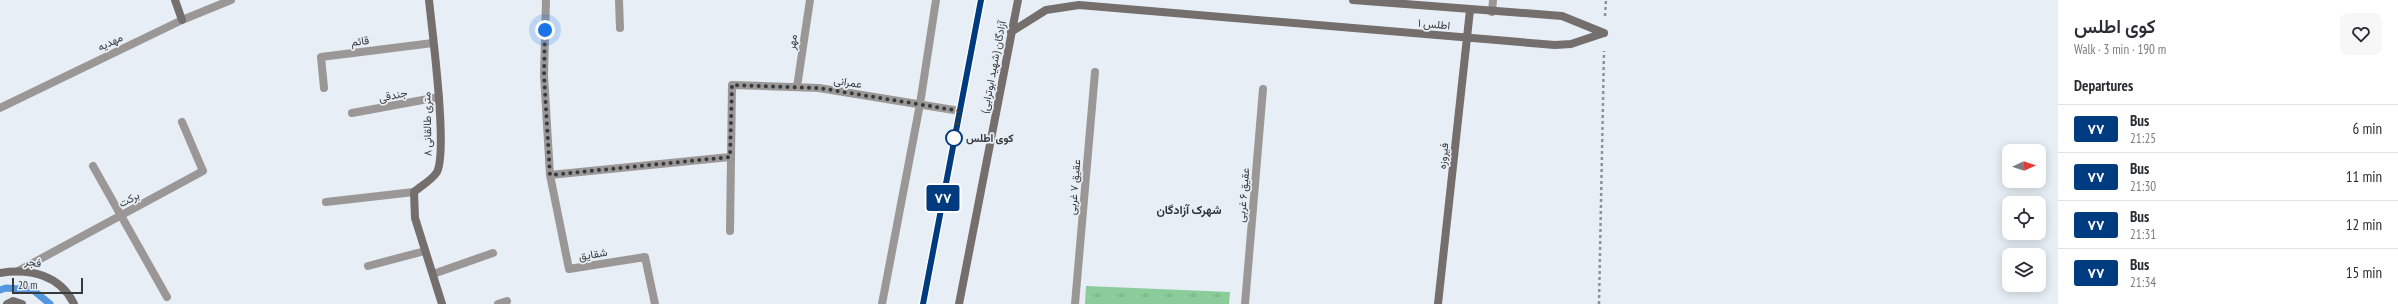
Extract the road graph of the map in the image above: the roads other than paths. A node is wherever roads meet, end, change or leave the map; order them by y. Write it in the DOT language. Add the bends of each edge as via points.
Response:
graph roads {
  1 [pos="175,0"];
  2 [pos="230,0"];
  3 [pos="429,0"];
  4 [pos="546,0"];
  5 [pos="619,0"];
  6 [pos="810,0"];
  7 [pos="936,0"];
  8 [pos="981,0"];
  9 [pos="1018,0"];
  10 [pos="1352,0"];
  11 [pos="1493,0"];
  12 [pos="1470,10"];
  13 [pos="1492,12"];
  14 [pos="182,20"];
  15 [pos="620,28"];
  16 [pos="1011,32"];
  17 [pos="1467,37"];
  18 [pos="433,43"];
  19 [pos="1095,72"];
  20 [pos="797,87"];
  21 [pos="324,88"];
  22 [pos="1263,89"];
  23 [pos="439,97"];
  24 [pos="920,104"];
  25 [pos="0,108"];
  26 [pos="960,111"];
  27 [pos="352,113"];
  28 [pos="182,122"];
  29 [pos="730,157"];
  30 [pos="93,166"];
  31 [pos="550,175"];
  32 [pos="414,192"];
  33 [pos="326,202"];
  34 [pos="122,215"];
  35 [pos="730,231"];
  36 [pos="425,251"];
  37 [pos="493,253"];
  38 [pos="368,266"];
  39 [pos="18,271"];
  40 [pos="0,273"];
  41 [pos="432,274"];
  42 [pos="166,296"];
  43 [pos="507,301"];
  44 [pos="7,304"];
  45 [pos="22,304"];
  46 [pos="74,304"];
  47 [pos="442,304"];
  48 [pos="498,304"];
  49 [pos="655,304"];
  50 [pos="882,304"];
  51 [pos="922,304"];
  52 [pos="959,304"];
  53 [pos="1075,304"];
  54 [pos="1245,304"];
  55 [pos="1438,304"];
  1 -- 14 [label="street"];
  2 -- 14 [label="street, مهدیه"];
  3 -- 18 [label="street, ۸ متری طالقانی"];
  4 -- 31 [label="street" via="544,75"];
  5 -- 15 [label="street"];
  6 -- 20 [label="street, مهر"];
  7 -- 24 [label="street"];
  8 -- 26 [label="street"];
  9 -- 16 [label="street, آزادگان (شهید ابوترابی)"];
  10 -- 12 [label="street, اطلس ۱"];
  11 -- 13 [label="street"];
  12 -- 13 [label="street, اطلس ۱"];
  12 -- 17 [label="street, فیروزه"];
  13 -- 17 [label="street, اطلس ۱" via="1562,16 1604,32 1571,44 1555,45"];
  14 -- 25 [label="street, مهدیه"];
  16 -- 17 [label="street, اطلس ۱" via="1046,10 1079,5"];
  16 -- 52 [label="street, آزادگان (شهید ابوترابی)"];
  17 -- 55 [label="street, فیروزه"];
  18 -- 21 [label="street, قائم" via="321,57"];
  18 -- 23 [label="street, ۸ متری طالقانی"];
  19 -- 53 [label="street, عقیق ۷ غربی"];
  20 -- 24 [label="street, عمرانی" via="819,88"];
  20 -- 29 [label="street, عمرانی" via="732,85"];
  22 -- 54 [label="street, عقیق ۶ غربی"];
  23 -- 27 [label="street, جندقی"];
  23 -- 32 [label="street, ۸ متری طالقانی" via="440,154 437,171"];
  24 -- 26 [label="street, عمرانی"];
  24 -- 50 [label="street"];
  26 -- 51 [label="street"];
  28 -- 34 [label="street, برکت" via="203,171"];
  29 -- 31 [label="street"];
  29 -- 35 [label="street"];
  30 -- 34 [label="street"];
  31 -- 49 [label="street, شقایق" via="569,269 645,257"];
  32 -- 33 [label="street"];
  32 -- 36 [label="street" via="415,218"];
  34 -- 39 [label="street, برکت"];
  34 -- 42 [label="street"];
  36 -- 38 [label="street"];
  36 -- 41 [label="street"];
  37 -- 41 [label="street"];
  39 -- 40 [label="street, فجر"];
  39 -- 46 [label="street, فجر" via="48,276 71,297"];
  41 -- 47 [label="street"];
  43 -- 48 [label="street"];
  44 -- 45 [label="street" via="13,301"];
}
